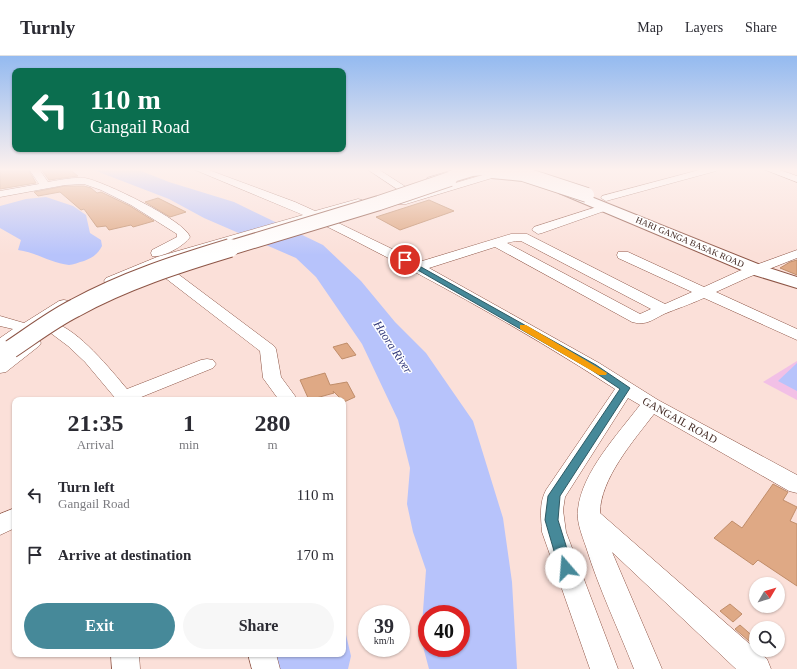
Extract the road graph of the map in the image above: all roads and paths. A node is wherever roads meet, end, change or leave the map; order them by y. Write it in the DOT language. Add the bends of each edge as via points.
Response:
graph roads {
  1 [pos="123,198"];
  2 [pos="274,198"];
  3 [pos="373,198"];
  4 [pos="393,198"];
  5 [pos="418,198"];
  6 [pos="593,198"];
  7 [pos="594,198"];
  8 [pos="596,198"];
  9 [pos="620,198"];
  10 [pos="606,202"];
  11 [pos="313,214"];
  12 [pos="327,225"];
  13 [pos="538,230"];
  14 [pos="497,243"];
  15 [pos="797,254"];
  16 [pos="623,255"];
  17 [pos="418,267"];
  18 [pos="763,268"];
  19 [pos="169,274"];
  20 [pos="797,282"];
  21 [pos="92,289"];
  22 [pos="703,292"];
  23 [pos="662,309"];
  24 [pos="0,321"];
  25 [pos="26,327"];
  26 [pos="45,335"];
  27 [pos="797,335"];
  28 [pos="3,339"];
  29 [pos="0,357"];
  30 [pos="207,364"];
  31 [pos="0,368"];
  32 [pos="626,388"];
  33 [pos="287,397"];
  34 [pos="651,404"];
  35 [pos="797,485"];
  36 [pos="588,517"];
  37 [pos="12,519"];
  38 [pos="0,525"];
  39 [pos="125,657"];
  40 [pos="263,657"];
  41 [pos="126,669"];
  42 [pos="266,669"];
  43 [pos="604,669"];
  44 [pos="648,669"];
  45 [pos="757,669"];
  1 -- 21 [label="street" via="183,233 184,237"];
  2 -- 11 [label="street, GANGAIL ROAD"];
  3 -- 11 [label="street"];
  4 -- 29 [label="main road, bridge" via="172,265 133,280 74,308"];
  5 -- 12 [label="street"];
  6 -- 18 [label="main road"];
  7 -- 10 [label="main road, HARI GANGA BASAK ROAD"];
  8 -- 10 [label="main road, HARI GANGA BASAK ROAD"];
  9 -- 10 [label="street"];
  10 -- 13 [label="street"];
  10 -- 18 [label="main road, HARI GANGA BASAK ROAD"];
  11 -- 12 [label="street, GANGAIL ROAD"];
  11 -- 21 [label="street" via="162,260"];
  12 -- 17 [label="street, GANGAIL ROAD"];
  12 -- 19 [label="street"];
  14 -- 17 [label="street"];
  14 -- 23 [label="street" via="515,237 526,239"];
  14 -- 23 [label="street" via="637,319 645,318"];
  15 -- 18 [label="street"];
  16 -- 22 [label="street"];
  17 -- 32 [label="street, GANGAIL ROAD"];
  18 -- 20 [label="main road"];
  18 -- 22 [label="street"];
  19 -- 26 [label="street" via="115,296"];
  19 -- 33 [label="street" via="268,349 272,378"];
  21 -- 25 [label="street"];
  22 -- 23 [label="street"];
  22 -- 27 [label="street"];
  24 -- 25 [label="street"];
  25 -- 26 [label="street"];
  25 -- 28 [label="street"];
  26 -- 28 [label="street"];
  26 -- 30 [label="street" via="82,348 122,395 126,396"];
  26 -- 31 [label="street"];
  32 -- 34 [label="street, GANGAIL ROAD"];
  32 -- 43 [label="street" via="554,496 552,510 554,532"];
  34 -- 35 [label="street, GANGAIL ROAD"];
  34 -- 36 [label="street" via="607,465 588,506"];
  36 -- 44 [label="street" via="603,562"];
  36 -- 45 [label="street"];
  37 -- 38 [label="street"];
  39 -- 41 [label="street"];
  40 -- 42 [label="street"];
}
